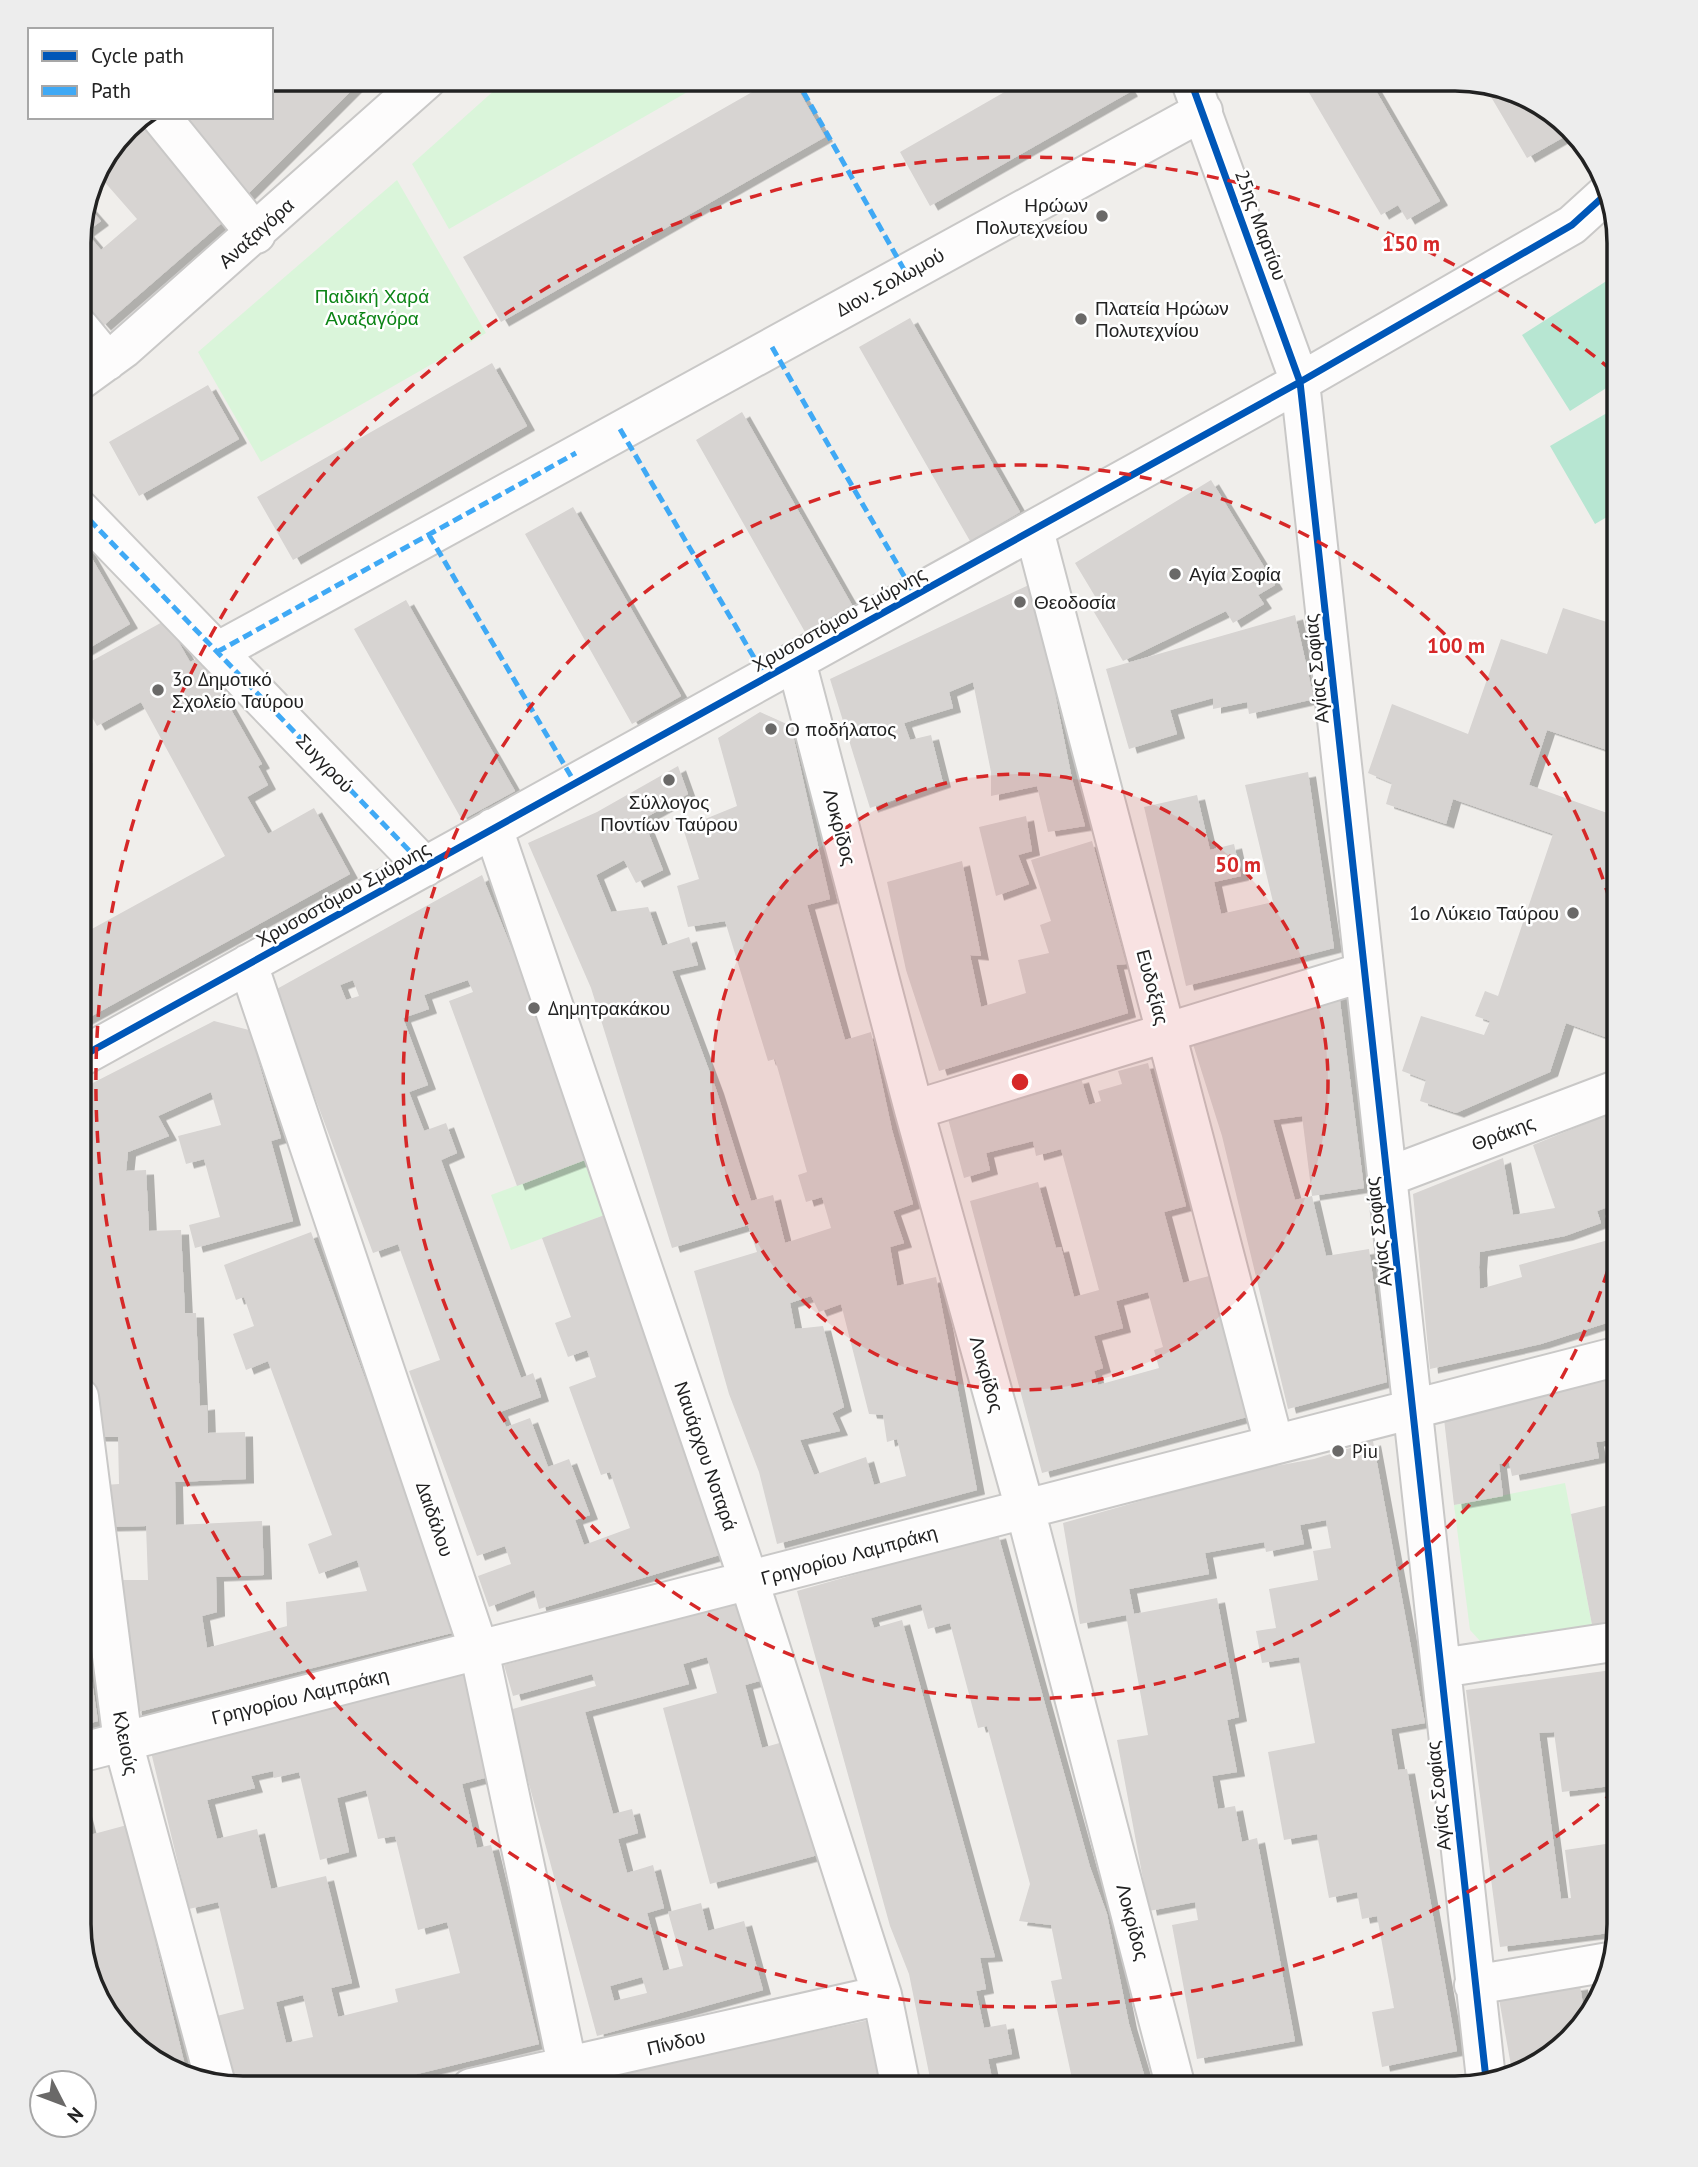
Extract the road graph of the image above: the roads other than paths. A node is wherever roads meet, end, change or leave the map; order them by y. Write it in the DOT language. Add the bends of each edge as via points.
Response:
graph roads {
  1 [pos="414,91"];
  2 [pos="1197,95"];
  3 [pos="163,119"];
  4 [pos="1600,199"];
  5 [pos="256,234"];
  6 [pos="93,371"];
  7 [pos="1300,382"];
  8 [pos="91,521"];
  9 [pos="1034,530"];
  10 [pos="218,652"];
  11 [pos="796,661"];
  12 [pos="493,828"];
  13 [pos="425,867"];
  14 [pos="248,964"];
  15 [pos="1364,972"];
  16 [pos="1165,1033"];
  17 [pos="91,1051"];
  18 [pos="1607,1093"];
  19 [pos="914,1111"];
  20 [pos="1387,1177"];
  21 [pos="1607,1359"];
  22 [pos="1414,1408"];
  23 [pos="1274,1444"];
  24 [pos="91,1491"];
  25 [pos="1025,1509"];
  26 [pos="749,1581"];
  27 [pos="1607,1643"];
  28 [pos="479,1650"];
  29 [pos="1441,1668"];
  30 [pos="123,1742"];
  31 [pos="91,1750"];
  32 [pos="1602,1963"];
  33 [pos="1475,1985"];
  34 [pos="881,1995"];
  35 [pos="213,2073"];
  36 [pos="1485,2073"];
  37 [pos="570,2076"];
  38 [pos="574,2076"];
  39 [pos="898,2076"];
  40 [pos="1173,2076"];
  1 -- 5 [label="street, Αναξαγόρα"];
  2 -- 7 [label="street, 25ης Μαρτίου"];
  2 -- 10 [label="street, Διον. Σολωμού" via="576,453"];
  3 -- 5 [label="street"];
  4 -- 7 [label="street, Χρυσοστόμου Σμύρνης" via="1572,225"];
  5 -- 6 [label="street, Αναξαγόρα"];
  7 -- 9 [label="street, Χρυσοστόμου Σμύρνης"];
  7 -- 15 [label="street, Αγίας Σοφίας"];
  8 -- 10 [label="street, Συγγρού"];
  9 -- 11 [label="street, Χρυσοστόμου Σμύρνης"];
  9 -- 16 [label="street, Ευδοξίας"];
  10 -- 13 [label="street, Συγγρού"];
  11 -- 12 [label="street, Χρυσοστόμου Σμύρνης"];
  11 -- 19 [label="street, Λοκρίδος"];
  12 -- 13 [label="street, Χρυσοστόμου Σμύρνης"];
  12 -- 26 [label="street, Ναυάρχου Νοταρά"];
  13 -- 14 [label="street, Χρυσοστόμου Σμύρνης"];
  14 -- 17 [label="street, Χρυσοστόμου Σμύρνης"];
  14 -- 28 [label="street, Δαιδάλου"];
  15 -- 16 [label="street"];
  15 -- 20 [label="street, Αγίας Σοφίας"];
  16 -- 19 [label="street"];
  16 -- 23 [label="street, Ευδοξίας"];
  18 -- 20 [label="street, Θράκης"];
  19 -- 25 [label="street, Λοκρίδος"];
  20 -- 22 [label="street, Αγίας Σοφίας"];
  21 -- 22 [label="street, Γρηγορίου Λαμπράκη"];
  22 -- 23 [label="street, Γρηγορίου Λαμπράκη"];
  22 -- 29 [label="street, Αγίας Σοφίας"];
  23 -- 25 [label="street, Γρηγορίου Λαμπράκη"];
  24 -- 30 [label="street, Κλειούς"];
  25 -- 26 [label="street, Γρηγορίου Λαμπράκη"];
  25 -- 40 [label="street, Λοκρίδος"];
  26 -- 28 [label="street, Γρηγορίου Λαμπράκη"];
  26 -- 34 [label="street, Ναυάρχου Νοταρά"];
  27 -- 29 [label="street"];
  28 -- 30 [label="street, Γρηγορίου Λαμπράκη"];
  28 -- 37 [label="street, Δαιδάλου"];
  29 -- 33 [label="street, Αγίας Σοφίας"];
  30 -- 31 [label="street, Γρηγορίου Λαμπράκη"];
  30 -- 35 [label="street, Κλειούς"];
  32 -- 33 [label="street"];
  33 -- 36 [label="street, Αγίας Σοφίας"];
  34 -- 38 [label="street, Πίνδου"];
  34 -- 39 [label="street, Ναυάρχου Νοταρά"];
}
